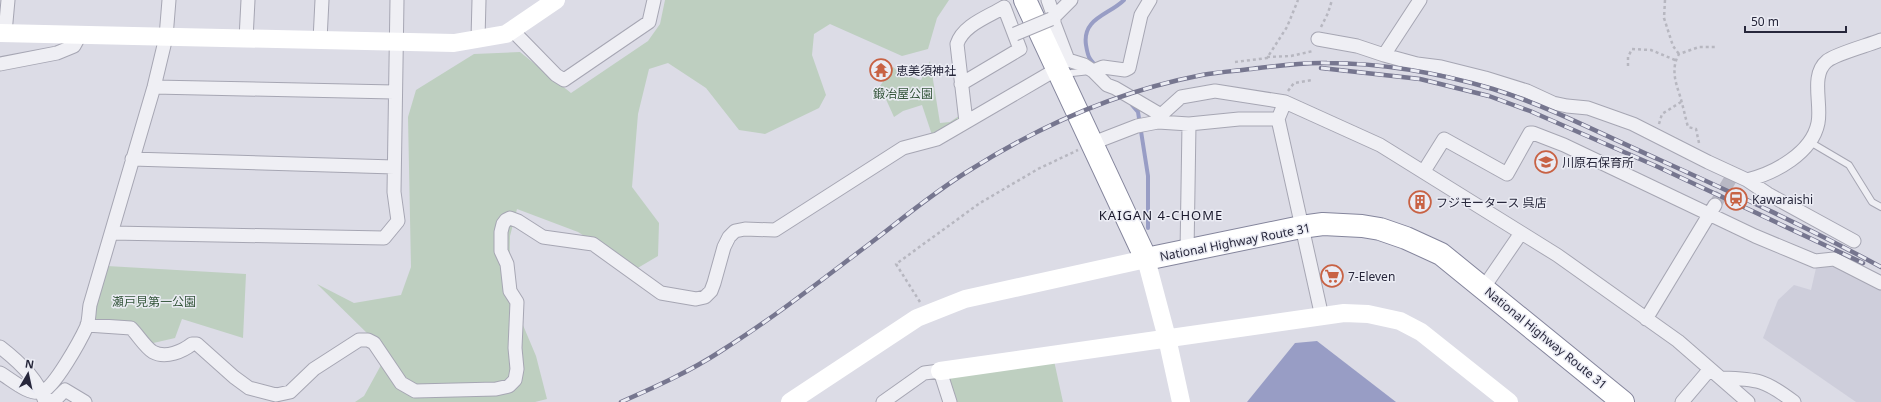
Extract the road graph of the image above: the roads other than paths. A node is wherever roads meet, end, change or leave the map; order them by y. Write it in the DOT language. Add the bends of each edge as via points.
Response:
graph roads {
  1 [pos="8,0"];
  2 [pos="169,0"];
  3 [pos="248,0"];
  4 [pos="322,0"];
  5 [pos="397,0"];
  6 [pos="479,0"];
  7 [pos="555,0"];
  8 [pos="654,0"];
  9 [pos="1025,0"];
  10 [pos="1048,0"];
  11 [pos="1070,0"];
  12 [pos="1150,0"];
  13 [pos="1420,0"];
  14 [pos="1003,4"];
  15 [pos="1053,18"];
  16 [pos="512,30"];
  17 [pos="3,33"];
  18 [pos="1015,34"];
  19 [pos="80,35"];
  20 [pos="166,36"];
  21 [pos="246,39"];
  22 [pos="478,39"];
  23 [pos="320,40"];
  24 [pos="1881,40"];
  25 [pos="395,41"];
  26 [pos="1317,45"];
  27 [pos="1384,55"];
  28 [pos="0,64"];
  29 [pos="1097,69"];
  30 [pos="1058,72"];
  31 [pos="962,84"];
  32 [pos="154,87"];
  33 [pos="394,92"];
  34 [pos="1285,102"];
  35 [pos="1159,119"];
  36 [pos="1278,119"];
  37 [pos="966,122"];
  38 [pos="1189,124"];
  39 [pos="1810,142"];
  40 [pos="1093,144"];
  41 [pos="132,159"];
  42 [pos="394,167"];
  43 [pos="1424,171"];
  44 [pos="1747,180"];
  45 [pos="1881,208"];
  46 [pos="1713,210"];
  47 [pos="1301,227"];
  48 [pos="112,233"];
  49 [pos="1521,233"];
  50 [pos="1854,241"];
  51 [pos="1187,252"];
  52 [pos="1146,259"];
  53 [pos="1881,283"];
  54 [pos="1484,287"];
  55 [pos="1322,317"];
  56 [pos="1646,319"];
  57 [pos="88,325"];
  58 [pos="1167,338"];
  59 [pos="0,347"];
  60 [pos="1710,369"];
  61 [pos="940,371"];
  62 [pos="0,372"];
  63 [pos="1722,378"];
  64 [pos="42,392"];
  65 [pos="85,402"];
  66 [pos="790,402"];
  67 [pos="883,402"];
  68 [pos="950,402"];
  69 [pos="1181,402"];
  70 [pos="1509,402"];
  71 [pos="1623,402"];
  72 [pos="1682,402"];
  73 [pos="1748,402"];
  74 [pos="1794,402"];
  1 -- 17 [label="street"];
  2 -- 20 [label="street"];
  3 -- 21 [label="street"];
  4 -- 23 [label="street"];
  5 -- 25 [label="street"];
  6 -- 22 [label="street"];
  7 -- 16 [label="street"];
  8 -- 16 [label="street" via="649,22 564,80"];
  9 -- 30 [label="highway, National Highway Route 31"];
  10 -- 15 [label="street"];
  11 -- 15 [label="street"];
  12 -- 29 [label="street" via="1141,15 1129,68"];
  13 -- 27 [label="street"];
  14 -- 18 [label="street"];
  14 -- 31 [label="street" via="960,36 957,44"];
  15 -- 18 [label="street, bridge"];
  15 -- 29 [label="street" via="1068,60"];
  16 -- 22 [label="street" via="506,34"];
  17 -- 19 [label="street"];
  18 -- 31 [label="street" via="1020,49"];
  19 -- 20 [label="street"];
  19 -- 28 [label="street" via="74,46 57,53"];
  20 -- 21 [label="street"];
  20 -- 32 [label="street"];
  21 -- 23 [label="street"];
  22 -- 25 [label="street" via="454,44"];
  23 -- 25 [label="street"];
  24 -- 39 [label="street" via="1827,61 1819,73 1818,123"];
  25 -- 33 [label="street"];
  26 -- 27 [label="street" via="1357,46"];
  27 -- 44 [label="street" via="1484,78 1527,91 1553,103 1588,108 1633,124"];
  29 -- 30 [label="lane"];
  29 -- 35 [label="street" via="1107,85"];
  30 -- 37 [label="street"];
  30 -- 40 [label="highway, National Highway Route 31"];
  31 -- 37 [label="street"];
  32 -- 33 [label="street"];
  32 -- 41 [label="street"];
  33 -- 42 [label="street"];
  34 -- 35 [label="street" via="1215,91 1181,97"];
  34 -- 36 [label="street"];
  34 -- 43 [label="street" via="1380,145"];
  35 -- 38 [label="street"];
  35 -- 40 [label="street"];
  36 -- 38 [label="street" via="1239,118"];
  36 -- 47 [label="street"];
  37 -- 57 [label="street" via="937,139 903,148 775,230 735,231 724,247 711,291 705,297 696,299 662,293 593,244 544,237 518,221 510,218 506,220 501,232 501,251 507,264 510,290 517,302 517,369 515,380 509,386 415,391 401,383 374,343 359,340 314,369 290,392 276,395 249,388 197,344 192,344 183,351 166,354 154,352 131,328"];
  38 -- 51 [label="street"];
  39 -- 44 [label="street" via="1792,160"];
  39 -- 45 [label="lane" via="1849,165 1872,202"];
  40 -- 52 [label="highway, National Highway Route 31"];
  41 -- 42 [label="street"];
  41 -- 48 [label="street"];
  42 -- 48 [label="street" via="398,221 384,238"];
  43 -- 46 [label="street" via="1444,139 1507,174 1530,133 1533,133"];
  43 -- 49 [label="street"];
  44 -- 50 [label="street" via="1769,195"];
  46 -- 53 [label="street" via="1791,251 1815,261 1834,259"];
  46 -- 56 [label="street"];
  47 -- 51 [label="highway, National Highway Route 31"];
  47 -- 54 [label="highway, National Highway Route 31" via="1342,224 1380,229 1441,254"];
  47 -- 55 [label="street"];
  48 -- 57 [label="street" via="90,304"];
  49 -- 54 [label="street"];
  49 -- 56 [label="street" via="1557,255"];
  51 -- 52 [label="highway, National Highway Route 31"];
  52 -- 58 [label="street"];
  52 -- 66 [label="street" via="943,306 917,318"];
  54 -- 71 [label="highway, National Highway Route 31"];
  55 -- 58 [label="street"];
  55 -- 70 [label="street" via="1344,313 1368,314 1400,321 1421,332"];
  56 -- 60 [label="street"];
  57 -- 64 [label="street" via="70,358 49,388"];
  58 -- 61 [label="street"];
  58 -- 69 [label="street"];
  59 -- 64 [label="street" via="15,358"];
  60 -- 63 [label="street"];
  60 -- 72 [label="street"];
  61 -- 67 [label="street" via="924,374"];
  61 -- 68 [label="street"];
  62 -- 64 [label="street" via="32,392"];
  63 -- 73 [label="street"];
  63 -- 74 [label="street" via="1763,382 1773,386"];
  64 -- 65 [label="street" via="44,400 54,401 65,390"];
}
